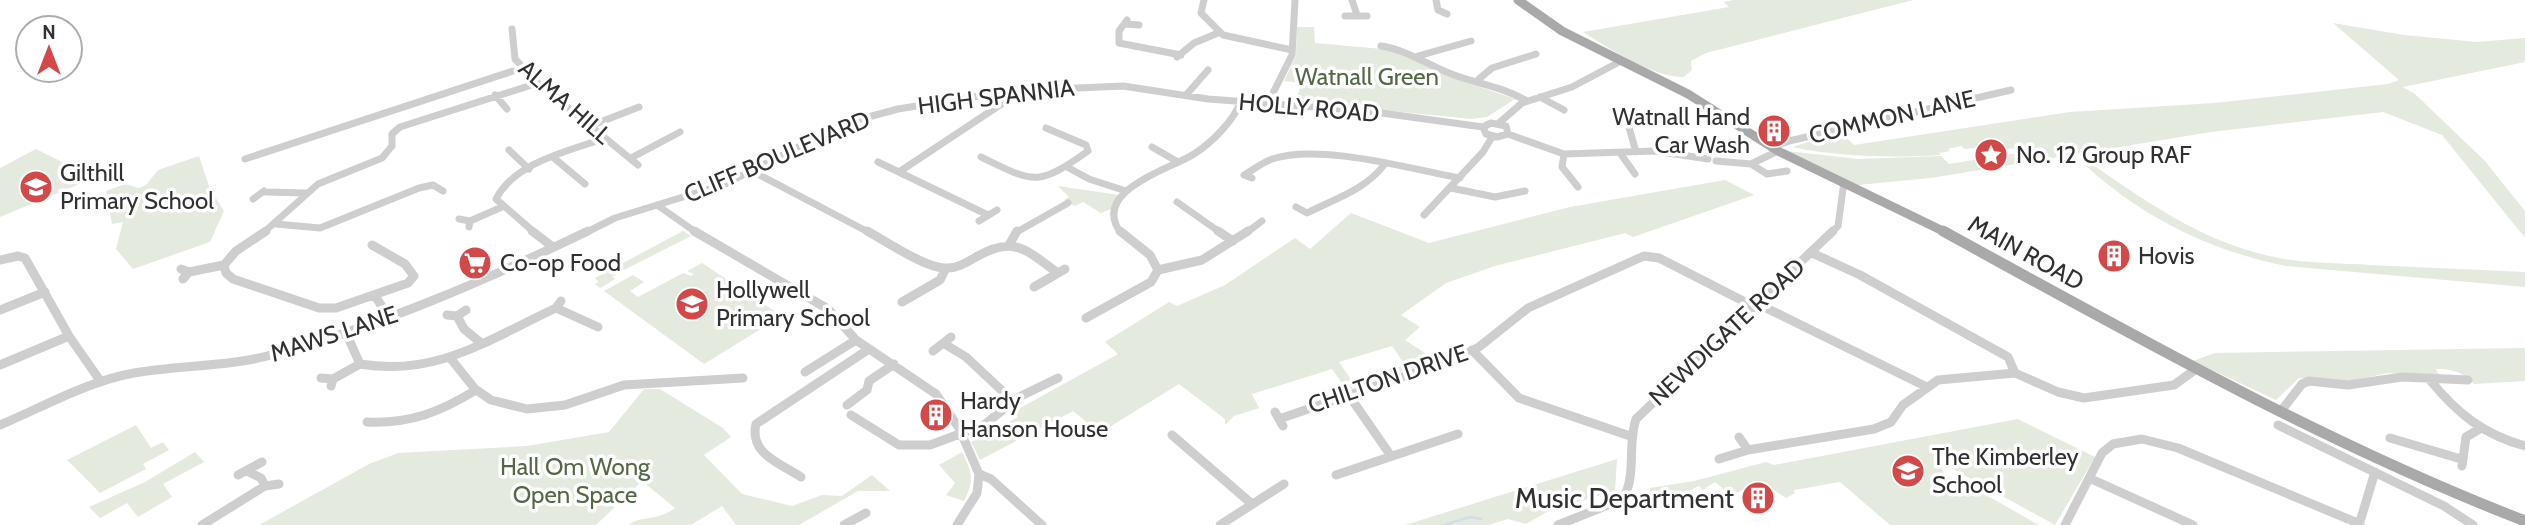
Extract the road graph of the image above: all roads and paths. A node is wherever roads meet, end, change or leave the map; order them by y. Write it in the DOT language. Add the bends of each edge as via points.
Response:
graph roads {
  1 [pos="1204,0"];
  2 [pos="1295,0"];
  3 [pos="1352,0"];
  4 [pos="1436,0"];
  5 [pos="1518,0"];
  6 [pos="1447,14"];
  7 [pos="1357,15"];
  8 [pos="1345,16"];
  9 [pos="1367,16"];
  10 [pos="1139,25"];
  11 [pos="512,29"];
  12 [pos="1218,33"];
  13 [pos="1471,40"];
  14 [pos="1117,41"];
  15 [pos="1108,44"];
  16 [pos="1381,46"];
  17 [pos="1292,50"];
  18 [pos="1518,51"];
  19 [pos="1536,54"];
  20 [pos="1419,56"];
  21 [pos="1525,56"];
  22 [pos="1621,61"];
  23 [pos="1209,70"];
  24 [pos="513,71"];
  25 [pos="1479,79"];
  26 [pos="538,83"];
  27 [pos="1094,86"];
  28 [pos="2011,90"];
  29 [pos="1010,91"];
  30 [pos="495,95"];
  31 [pos="437,96"];
  32 [pos="1186,96"];
  33 [pos="1540,97"];
  34 [pos="1527,101"];
  35 [pos="1240,102"];
  36 [pos="1268,105"];
  37 [pos="639,107"];
  38 [pos="507,109"];
  39 [pos="898,109"];
  40 [pos="447,110"];
  41 [pos="1564,110"];
  42 [pos="1628,120"];
  43 [pos="1499,123"];
  44 [pos="590,126"];
  45 [pos="1483,127"];
  46 [pos="1049,131"];
  47 [pos="680,132"];
  48 [pos="1508,134"];
  49 [pos="1492,137"];
  50 [pos="605,138"];
  51 [pos="1152,147"];
  52 [pos="509,150"];
  53 [pos="1778,151"];
  54 [pos="1636,152"];
  55 [pos="1620,153"];
  56 [pos="1564,154"];
  57 [pos="631,158"];
  58 [pos="988,158"];
  59 [pos="245,159"];
  60 [pos="554,159"];
  61 [pos="878,162"];
  62 [pos="1178,162"];
  63 [pos="1384,164"];
  64 [pos="1751,164"];
  65 [pos="638,165"];
  66 [pos="1067,167"];
  67 [pos="529,169"];
  68 [pos="752,171"];
  69 [pos="1787,171"];
  70 [pos="899,172"];
  71 [pos="1635,174"];
  72 [pos="1252,178"];
  73 [pos="1461,178"];
  74 [pos="1844,182"];
  75 [pos="450,183"];
  76 [pos="584,184"];
  77 [pos="1578,187"];
  78 [pos="1451,188"];
  79 [pos="1126,191"];
  80 [pos="1525,191"];
  81 [pos="305,193"];
  82 [pos="253,200"];
  83 [pos="1177,202"];
  84 [pos="1068,203"];
  85 [pos="657,205"];
  86 [pos="1420,206"];
  87 [pos="502,207"];
  88 [pos="1296,208"];
  89 [pos="1432,209"];
  90 [pos="997,210"];
  91 [pos="988,215"];
  92 [pos="1424,215"];
  93 [pos="459,219"];
  94 [pos="979,221"];
  95 [pos="276,224"];
  96 [pos="1259,226"];
  97 [pos="1233,241"];
  98 [pos="372,245"];
  99 [pos="1009,245"];
  100 [pos="553,247"];
  101 [pos="1812,253"];
  102 [pos="0,260"];
  103 [pos="224,265"];
  104 [pos="945,270"];
  105 [pos="1158,270"];
  106 [pos="185,273"];
  107 [pos="1034,287"];
  108 [pos="45,292"];
  109 [pos="375,296"];
  110 [pos="902,302"];
  111 [pos="1756,306"];
  112 [pos="0,310"];
  113 [pos="466,310"];
  114 [pos="389,317"];
  115 [pos="1093,317"];
  116 [pos="598,327"];
  117 [pos="346,333"];
  118 [pos="69,336"];
  119 [pos="856,340"];
  120 [pos="481,343"];
  121 [pos="869,349"];
  122 [pos="1472,350"];
  123 [pos="933,351"];
  124 [pos="451,359"];
  125 [pos="360,364"];
  126 [pos="894,364"];
  127 [pos="0,365"];
  128 [pos="2196,369"];
  129 [pos="2444,371"];
  130 [pos="805,372"];
  131 [pos="2015,373"];
  132 [pos="729,376"];
  133 [pos="321,378"];
  134 [pos="743,378"];
  135 [pos="1058,378"];
  136 [pos="2429,379"];
  137 [pos="2451,379"];
  138 [pos="2468,380"];
  139 [pos="101,382"];
  140 [pos="725,386"];
  141 [pos="1927,387"];
  142 [pos="476,390"];
  143 [pos="1348,394"];
  144 [pos="1013,401"];
  145 [pos="2281,411"];
  146 [pos="386,415"];
  147 [pos="1279,419"];
  148 [pos="367,422"];
  149 [pos="378,423"];
  150 [pos="0,425"];
  151 [pos="2277,425"];
  152 [pos="2478,430"];
  153 [pos="1458,434"];
  154 [pos="1630,436"];
  155 [pos="1180,437"];
  156 [pos="1739,437"];
  157 [pos="2390,438"];
  158 [pos="963,439"];
  159 [pos="2525,446"];
  160 [pos="1748,450"];
  161 [pos="1391,456"];
  162 [pos="1719,459"];
  163 [pos="262,462"];
  164 [pos="977,469"];
  165 [pos="249,472"];
  166 [pos="789,472"];
  167 [pos="2375,472"];
  168 [pos="238,475"];
  169 [pos="1336,475"];
  170 [pos="801,477"];
  171 [pos="2089,478"];
  172 [pos="779,480"];
  173 [pos="279,484"];
  174 [pos="1284,484"];
  175 [pos="265,486"];
  176 [pos="1252,504"];
  177 [pos="866,513"];
  178 [pos="2525,521"];
  179 [pos="202,525"];
  180 [pos="844,525"];
  181 [pos="957,525"];
  182 [pos="1042,525"];
  183 [pos="1220,525"];
  184 [pos="1558,525"];
  185 [pos="2066,525"];
  186 [pos="2193,525"];
  187 [pos="2359,525"];
  188 [pos="2473,525"];
  1 -- 12 [label="street" via="1201,13"];
  2 -- 17 [label="street"];
  3 -- 7 [label="street"];
  4 -- 6 [label="street" via="1438,10"];
  5 -- 22 [label="main road, MAIN ROAD" via="1563,31"];
  7 -- 8 [label="street"];
  7 -- 9 [label="street"];
  10 -- 14 [label="street" via="1126,22"];
  11 -- 26 [label="street, ALMA HILL" via="514,58"];
  12 -- 14 [label="street" via="1179,56"];
  12 -- 17 [label="street"];
  13 -- 20 [label="street"];
  14 -- 15 [label="street"];
  16 -- 20 [label="street" via="1403,46"];
  17 -- 36 [label="street"];
  18 -- 21 [label="street"];
  19 -- 21 [label="street"];
  20 -- 25 [label="street" via="1451,74"];
  21 -- 25 [label="street" via="1492,68"];
  22 -- 33 [label="street"];
  22 -- 53 [label="main road, MAIN ROAD" via="1688,93"];
  23 -- 32 [label="street" via="1207,78"];
  24 -- 31 [label="street"];
  25 -- 34 [label="street"];
  26 -- 30 [label="street"];
  26 -- 44 [label="street, ALMA HILL"];
  27 -- 29 [label="street, HIGH SPANNIA"];
  27 -- 32 [label="street, HOLLY ROAD" via="1131,86"];
  28 -- 53 [label="street, COMMON LANE" via="1789,141 1779,145"];
  29 -- 39 [label="street, HIGH SPANNIA"];
  29 -- 70 [label="street" via="1006,101"];
  30 -- 38 [label="street"];
  30 -- 40 [label="street"];
  31 -- 40 [label="street"];
  31 -- 59 [label="street"];
  32 -- 35 [label="street, HOLLY ROAD"];
  33 -- 34 [label="street"];
  33 -- 41 [label="street"];
  34 -- 43 [label="street"];
  35 -- 36 [label="street, HOLLY ROAD"];
  35 -- 62 [label="street" via="1236,113 1197,151"];
  36 -- 45 [label="street, HOLLY ROAD" via="1367,111"];
  37 -- 44 [label="street"];
  39 -- 68 [label="street, CLIFF BOULEVARD" via="846,123"];
  40 -- 81 [label="street" via="400,127 391,134 390,152"];
  42 -- 54 [label="street"];
  43 -- 45 [label="street"];
  43 -- 48 [label="street" via="1508,128"];
  44 -- 50 [label="street, ALMA HILL"];
  45 -- 49 [label="street"];
  46 -- 66 [label="street" via="1088,149"];
  47 -- 57 [label="street"];
  48 -- 49 [label="street"];
  48 -- 56 [label="street"];
  49 -- 73 [label="street"];
  50 -- 57 [label="street, ALMA HILL"];
  50 -- 60 [label="street"];
  51 -- 62 [label="street"];
  52 -- 67 [label="street"];
  53 -- 64 [label="street"];
  53 -- 74 [label="main road, MAIN ROAD"];
  54 -- 55 [label="street"];
  54 -- 64 [label="street"];
  55 -- 56 [label="street"];
  55 -- 71 [label="street" via="1624,166"];
  56 -- 77 [label="street" via="1566,180"];
  57 -- 65 [label="street, ALMA HILL"];
  58 -- 66 [label="street" via="1036,181"];
  60 -- 67 [label="street"];
  60 -- 76 [label="street"];
  61 -- 70 [label="street"];
  62 -- 79 [label="street"];
  63 -- 72 [label="street" via="1331,155 1283,155 1244,175"];
  63 -- 73 [label="street"];
  63 -- 88 [label="street" via="1343,198 1307,213"];
  64 -- 69 [label="street" via="1757,173"];
  66 -- 79 [label="street"];
  67 -- 87 [label="street" via="501,186 496,199"];
  68 -- 85 [label="street, CLIFF BOULEVARD"];
  68 -- 104 [label="street"];
  70 -- 91 [label="street"];
  73 -- 78 [label="street"];
  74 -- 101 [label="street, NEWDIGATE ROAD" via="1838,226"];
  74 -- 128 [label="main road, MAIN ROAD" via="1942,230"];
  75 -- 95 [label="street" via="441,189 419,188 320,228"];
  78 -- 80 [label="street" via="1484,197"];
  78 -- 89 [label="street"];
  79 -- 105 [label="street" via="1114,210 1116,225 1152,256"];
  81 -- 82 [label="street" via="264,191"];
  81 -- 95 [label="street"];
  83 -- 97 [label="street"];
  84 -- 99 [label="street" via="1015,232"];
  85 -- 100 [label="street, MAWS LANE" via="615,218"];
  85 -- 119 [label="street" via="828,309"];
  86 -- 89 [label="street"];
  87 -- 93 [label="street" via="470,224"];
  87 -- 100 [label="street"];
  89 -- 92 [label="street"];
  90 -- 91 [label="street"];
  91 -- 94 [label="street"];
  95 -- 103 [label="street" via="239,246"];
  96 -- 97 [label="street"];
  97 -- 105 [label="street" via="1203,263"];
  98 -- 109 [label="street" via="415,273 408,283"];
  99 -- 104 [label="street"];
  99 -- 107 [label="street" via="1061,271"];
  100 -- 114 [label="street, MAWS LANE" via="499,274"];
  101 -- 111 [label="street, NEWDIGATE ROAD"];
  101 -- 131 [label="street" via="2008,357"];
  102 -- 108 [label="street" via="25,258"];
  103 -- 106 [label="street"];
  103 -- 109 [label="street" via="233,279 319,308 336,309"];
  104 -- 110 [label="street" via="940,280"];
  105 -- 115 [label="street" via="1151,282"];
  108 -- 112 [label="street"];
  108 -- 118 [label="street"];
  109 -- 114 [label="street"];
  111 -- 122 [label="street, CHILTON DRIVE" via="1659,258 1644,256 1528,308"];
  111 -- 141 [label="street, CHILTON DRIVE"];
  111 -- 154 [label="street, NEWDIGATE ROAD" via="1645,409"];
  113 -- 120 [label="street" via="452,316"];
  114 -- 117 [label="street, MAWS LANE"];
  116 -- 120 [label="street" via="559,306"];
  117 -- 125 [label="street"];
  117 -- 139 [label="street, MAWS LANE" via="268,356 146,370"];
  118 -- 127 [label="street"];
  118 -- 139 [label="street"];
  119 -- 121 [label="street"];
  119 -- 130 [label="street"];
  120 -- 124 [label="street"];
  121 -- 126 [label="street"];
  121 -- 166 [label="street" via="755,424 754,444"];
  122 -- 143 [label="street, CHILTON DRIVE"];
  122 -- 154 [label="street" via="1519,398"];
  123 -- 144 [label="street" via="947,340"];
  124 -- 125 [label="street" via="405,370"];
  124 -- 142 [label="street"];
  125 -- 133 [label="street" via="332,382"];
  126 -- 158 [label="street" via="941,399"];
  126 -- 158 [label="street" via="869,381 849,410 879,435 907,447"];
  128 -- 131 [label="street" via="2174,385 2084,398"];
  128 -- 145 [label="main road, MAIN ROAD"];
  129 -- 137 [label="street"];
  131 -- 141 [label="street" via="1938,380"];
  132 -- 134 [label="street"];
  132 -- 140 [label="street"];
  132 -- 142 [label="street" via="624,385 540,409 504,405"];
  135 -- 144 [label="street"];
  136 -- 137 [label="street"];
  136 -- 145 [label="street" via="2402,377 2356,385 2309,381"];
  136 -- 152 [label="street" via="2457,414"];
  137 -- 138 [label="street"];
  139 -- 150 [label="street, MAWS LANE"];
  141 -- 160 [label="street" via="1903,405 1891,422 1874,429"];
  142 -- 149 [label="street" via="430,417"];
  143 -- 147 [label="street, CHILTON DRIVE"];
  143 -- 161 [label="street"];
  144 -- 158 [label="street"];
  145 -- 178 [label="main road, MAIN ROAD" via="2463,497"];
  146 -- 149 [label="street"];
  148 -- 149 [label="street"];
  151 -- 167 [label="street"];
  152 -- 157 [label="street" via="2466,438 2462,462 2412,441"];
  152 -- 159 [label="street"];
  153 -- 161 [label="street"];
  154 -- 184 [label="street" via="1630,490 1623,499"];
  155 -- 176 [label="street"];
  156 -- 160 [label="street"];
  158 -- 164 [label="street"];
  160 -- 162 [label="street"];
  161 -- 169 [label="street"];
  163 -- 165 [label="street"];
  164 -- 181 [label="street" via="977,493"];
  164 -- 182 [label="street"];
  165 -- 168 [label="street"];
  165 -- 175 [label="street"];
  166 -- 170 [label="street"];
  166 -- 172 [label="street"];
  167 -- 187 [label="street"];
  167 -- 188 [label="street"];
  171 -- 185 [label="street"];
  171 -- 186 [label="street"];
  171 -- 187 [label="street" via="2102,453 2113,444 2142,439 2162,442"];
  173 -- 175 [label="street"];
  174 -- 176 [label="street"];
  175 -- 179 [label="street"];
  176 -- 183 [label="street"];
  177 -- 180 [label="street"];
}
